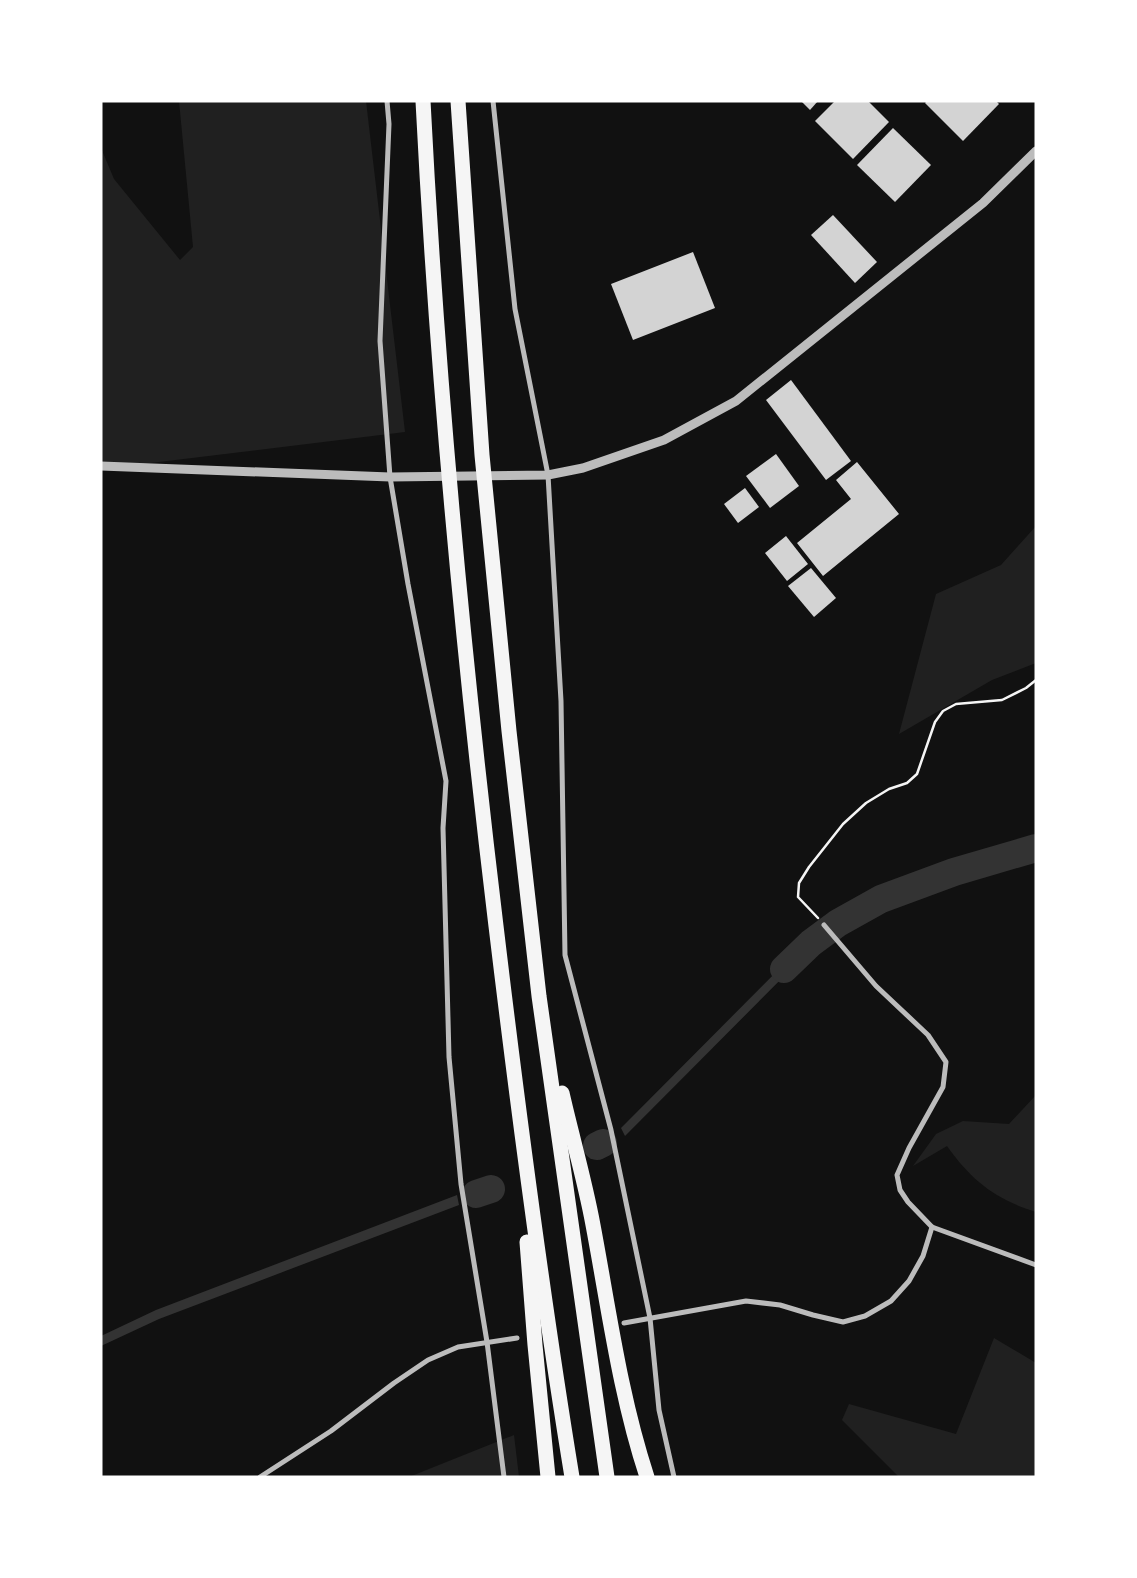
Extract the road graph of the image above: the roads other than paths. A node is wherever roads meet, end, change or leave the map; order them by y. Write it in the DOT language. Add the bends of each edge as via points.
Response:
graph roads {
  1 [pos="387,101"];
  2 [pos="423,101"];
  3 [pos="458,101"];
  4 [pos="493,101"];
  5 [pos="1036,151"];
  6 [pos="101,466"];
  7 [pos="548,475"];
  8 [pos="390,477"];
  9 [pos="824,926"];
  10 [pos="539,996"];
  11 [pos="516,1094"];
  12 [pos="932,1227"];
  13 [pos="1036,1265"];
  14 [pos="650,1318"];
  15 [pos="624,1323"];
  16 [pos="517,1338"];
  17 [pos="487,1342"];
  18 [pos="260,1477"];
  19 [pos="504,1477"];
  20 [pos="548,1477"];
  21 [pos="572,1477"];
  22 [pos="607,1477"];
  23 [pos="647,1477"];
  24 [pos="674,1477"];
  1 -- 8 [label="street" via="380,341"];
  2 -- 11 [label="highway" via="448,466 473,737"];
  3 -- 10 [label="highway" via="483,464"];
  4 -- 7 [label="street" via="515,309"];
  5 -- 7 [label="street" via="983,203 736,401 664,440 583,468"];
  6 -- 8 [label="street"];
  7 -- 8 [label="street"];
  7 -- 14 [label="street" via="562,701 566,955 611,1130"];
  8 -- 17 [label="street" via="446,780 444,828 449,1057 461,1184"];
  9 -- 12 [label="street" via="876,986 928,1035 946,1062 943,1087 897,1174 900,1190"];
  10 -- 22 [label="highway"];
  10 -- 23 [label="highway" via="592,1222 626,1404"];
  11 -- 20 [label="highway"];
  11 -- 21 [label="highway" via="550,1344"];
  12 -- 13 [label="street"];
  12 -- 14 [label="street" via="923,1256 909,1280 892,1301 864,1316 843,1322 780,1305 746,1301"];
  14 -- 15 [label="street"];
  14 -- 24 [label="street" via="659,1410"];
  16 -- 17 [label="street"];
  17 -- 18 [label="street" via="458,1347 428,1360 331,1431"];
  17 -- 19 [label="street"];
}
